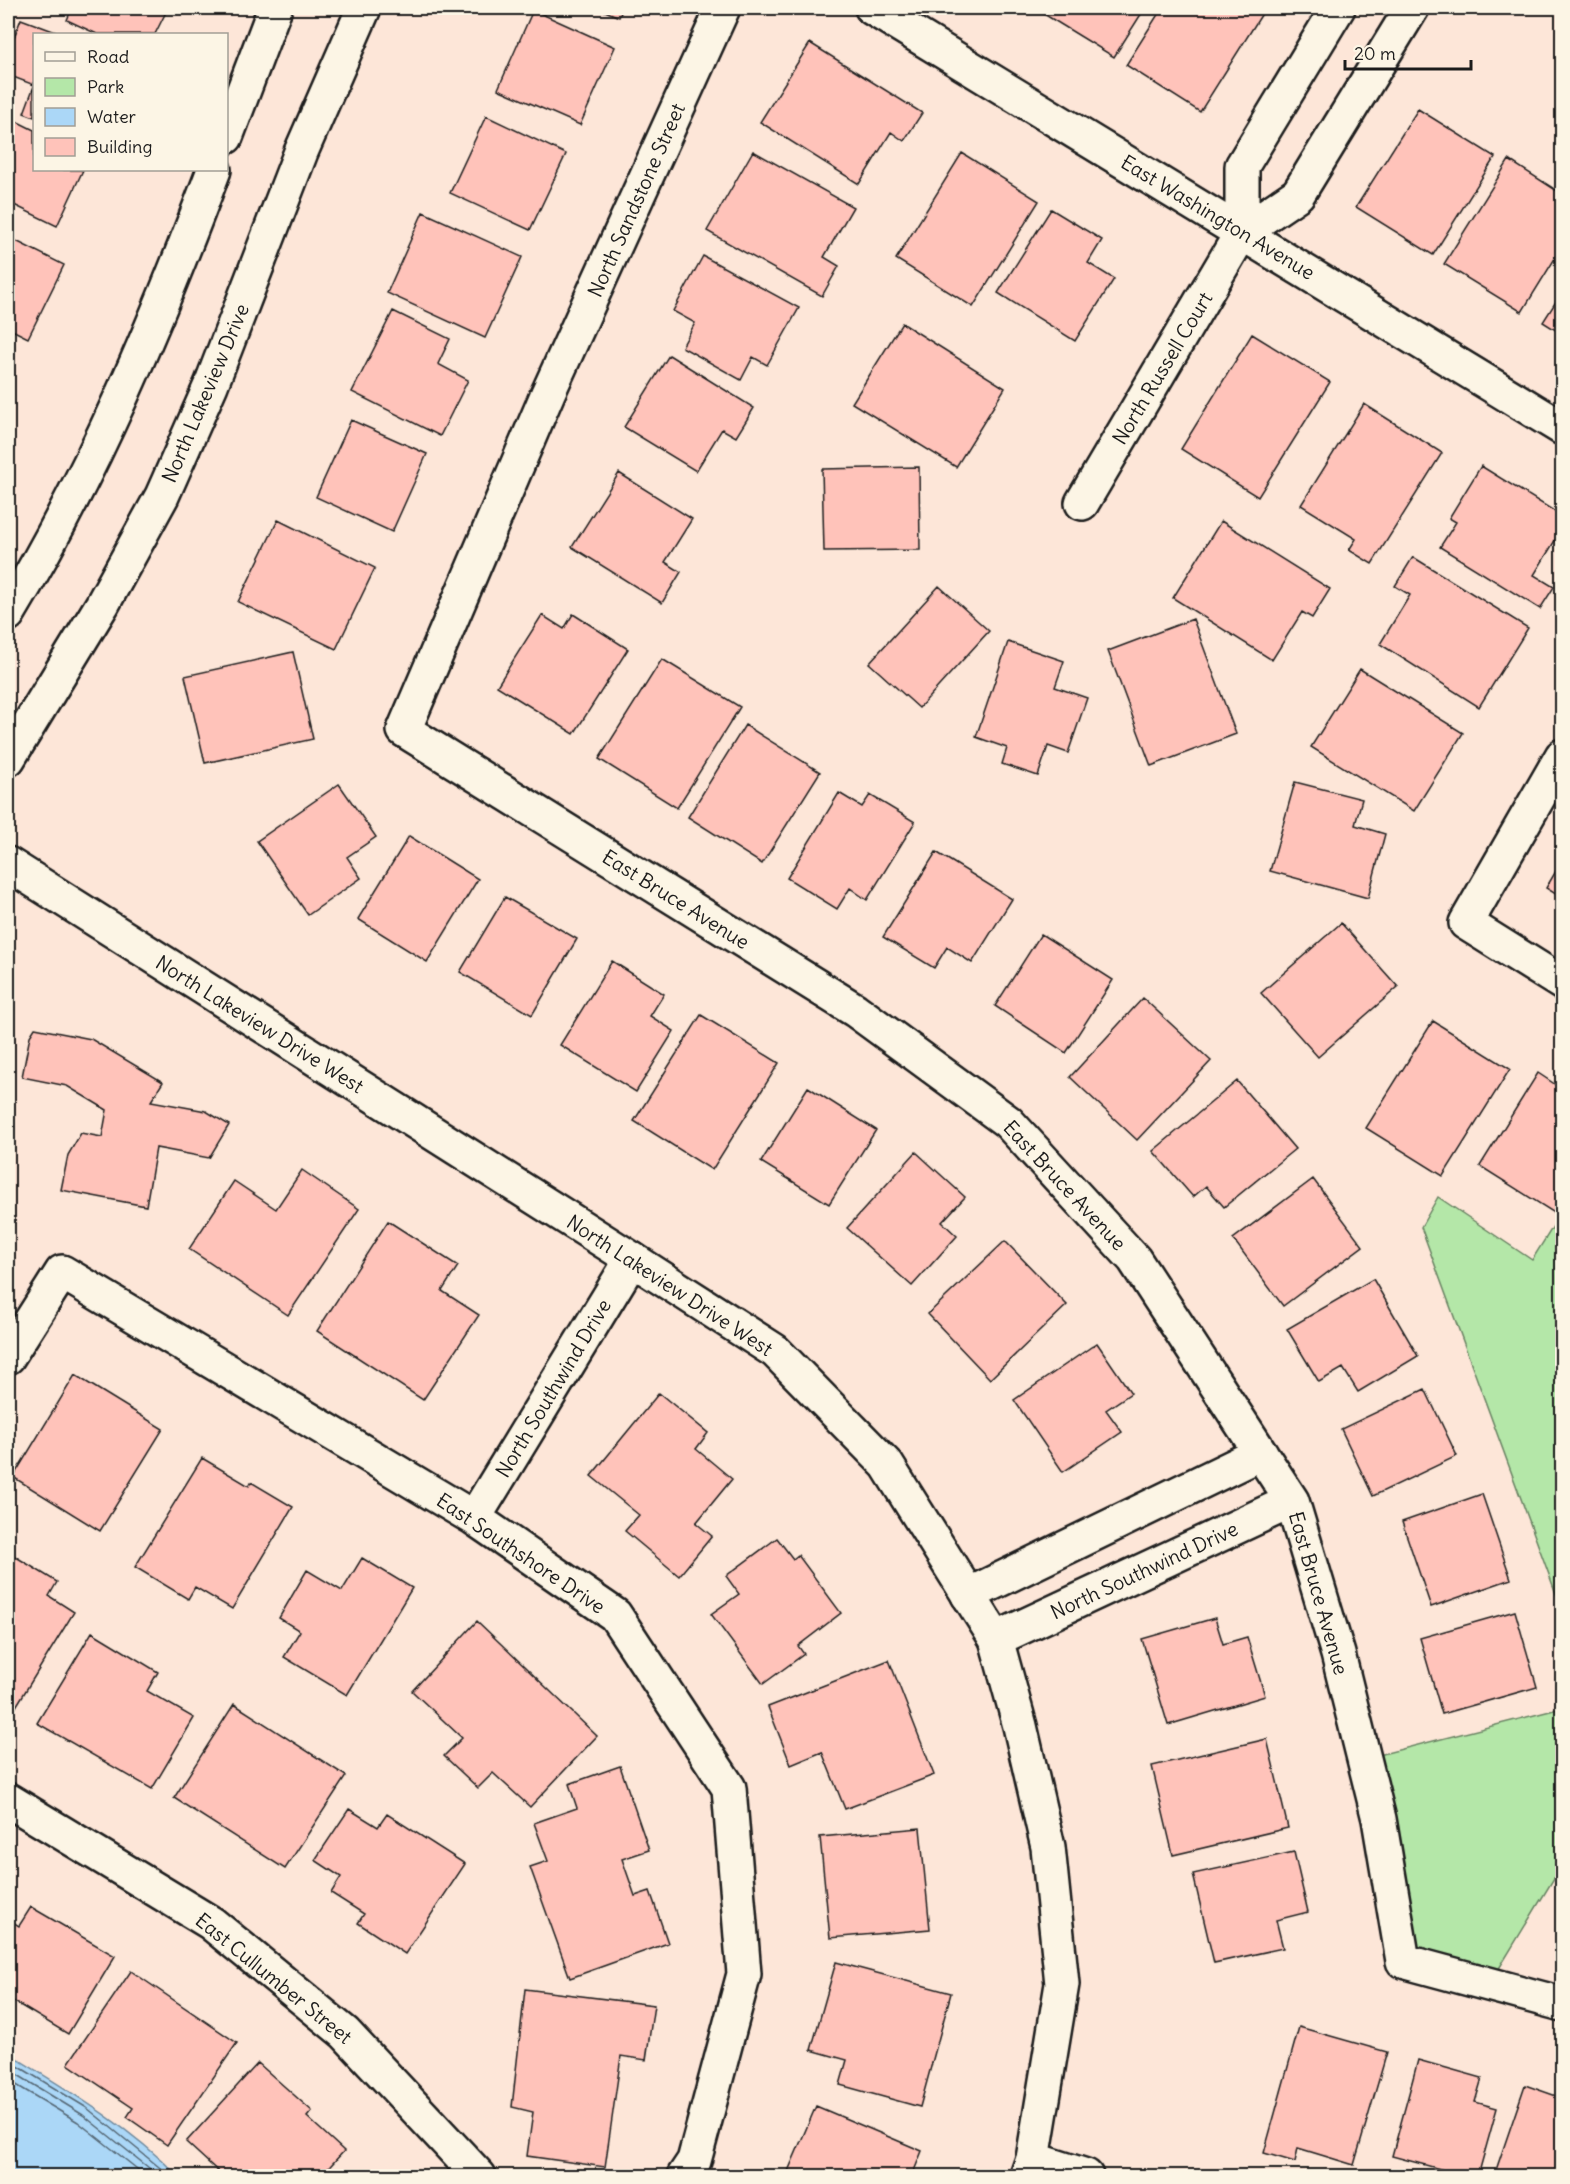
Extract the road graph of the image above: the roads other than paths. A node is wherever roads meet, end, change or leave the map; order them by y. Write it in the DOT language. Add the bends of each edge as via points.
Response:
graph roads {
  1 [pos="275,8"];
  2 [pos="364,8"];
  3 [pos="723,8"];
  4 [pos="872,8"];
  5 [pos="1338,8"];
  6 [pos="1412,8"];
  7 [pos="228,132"];
  8 [pos="214,171"];
  9 [pos="1242,232"];
  10 [pos="548,393"];
  11 [pos="1563,428"];
  12 [pos="1082,503"];
  13 [pos="8,614"];
  14 [pos="1563,756"];
  15 [pos="8,759"];
  16 [pos="8,864"];
  17 [pos="1563,983"];
  18 [pos="632,1259"];
  19 [pos="8,1357"];
  20 [pos="1261,1453"];
  21 [pos="1292,1501"];
  22 [pos="474,1518"];
  23 [pos="968,1595"];
  24 [pos="996,1639"];
  25 [pos="8,1800"];
  26 [pos="1563,2004"];
  27 [pos="1030,2168"];
  28 [pos="479,2176"];
  29 [pos="684,2176"];
  30 [pos="1086,2176"];
  1 -- 7 [label="street"];
  2 -- 15 [label="street, North Lakeview Drive" via="300,152 211,385 162,496 102,605"];
  3 -- 10 [label="street, North Sandstone Street"];
  4 -- 9 [label="street, East Washington Avenue"];
  5 -- 9 [label="street" via="1242,166"];
  6 -- 9 [label="street, North Russell Court" via="1298,194"];
  8 -- 13 [label="street" via="147,342 58,525"];
  9 -- 11 [label="street, East Washington Avenue"];
  9 -- 12 [label="street, North Russell Court"];
  10 -- 20 [label="street, East Bruce Avenue" via="404,730 855,1010 1008,1122 1134,1259"];
  14 -- 17 [label="street" via="1466,923"];
  16 -- 18 [label="street, North Lakeview Drive West"];
  18 -- 22 [label="street, North Southwind Drive"];
  18 -- 23 [label="street, North Lakeview Drive West" via="775,1351 887,1465"];
  19 -- 22 [label="street, East Southshore Drive" via="62,1272"];
  20 -- 21 [label="street, East Bruce Avenue"];
  20 -- 23 [label="street"];
  21 -- 24 [label="street, North Southwind Drive"];
  21 -- 26 [label="street, East Bruce Avenue" via="1338,1654 1379,1819 1403,1961"];
  22 -- 29 [label="street, East Southshore Drive" via="615,1615 729,1788 744,1974 694,2161"];
  23 -- 24 [label="street, North Lakeview Drive West"];
  24 -- 27 [label="street, North Lakeview Drive West" via="1048,1847 1062,1984"];
  25 -- 28 [label="street, East Cullumber Street" via="212,1923 345,2032"];
  27 -- 30 [label="street"];
}
